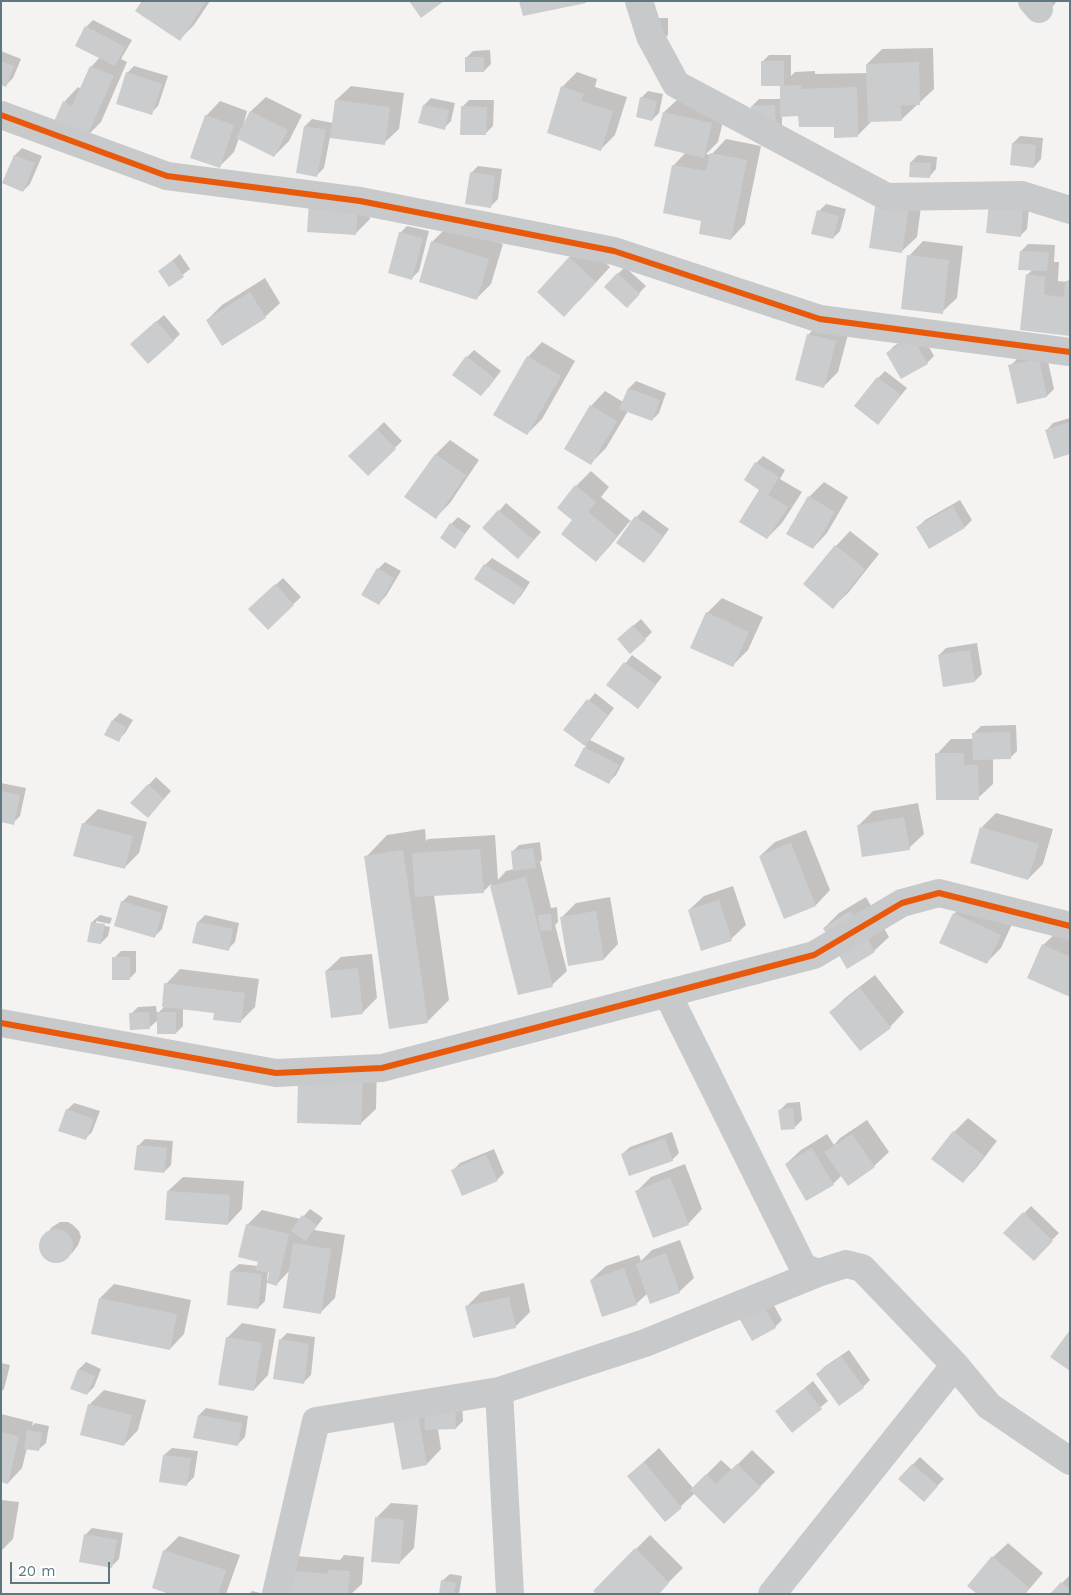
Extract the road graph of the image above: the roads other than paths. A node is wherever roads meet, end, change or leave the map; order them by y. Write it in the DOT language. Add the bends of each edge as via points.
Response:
graph roads {
  1 [pos="639,1"];
  2 [pos="1,116"];
  3 [pos="1070,210"];
  4 [pos="1070,352"];
  5 [pos="1070,926"];
  6 [pos="667,993"];
  7 [pos="1,1023"];
  8 [pos="818,1273"];
  9 [pos="955,1365"];
  10 [pos="499,1391"];
  11 [pos="1070,1461"];
  12 [pos="276,1594"];
  13 [pos="510,1594"];
  14 [pos="772,1594"];
  1 -- 3 [label="street" via="650,36 676,84 887,197 1022,195"];
  2 -- 4 [label="street" via="167,176 360,201 614,250 820,319"];
  5 -- 6 [label="street" via="939,893 902,903 814,955"];
  6 -- 7 [label="street" via="382,1068 276,1072"];
  6 -- 8 [label="street" via="803,1267"];
  8 -- 9 [label="street" via="846,1264 862,1268"];
  8 -- 10 [label="street" via="645,1343"];
  9 -- 11 [label="street" via="989,1406"];
  9 -- 14 [label="street"];
  10 -- 12 [label="street" via="316,1421"];
  10 -- 13 [label="street"];
}
